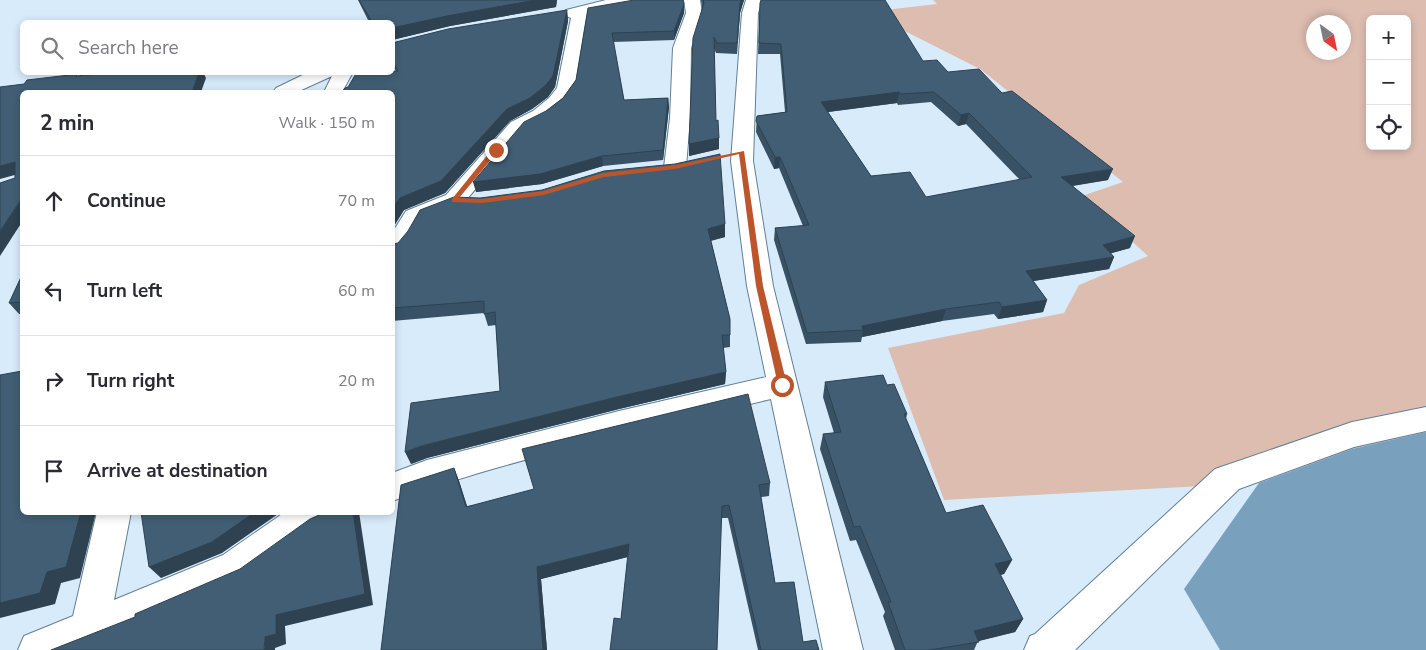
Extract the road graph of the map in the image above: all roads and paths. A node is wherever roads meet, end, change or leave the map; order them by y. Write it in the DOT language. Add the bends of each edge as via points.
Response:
graph roads {
  1 [pos="627,0"];
  2 [pos="692,0"];
  3 [pos="754,0"];
  4 [pos="580,12"];
  5 [pos="555,16"];
  6 [pos="319,75"];
  7 [pos="342,75"];
  8 [pos="287,90"];
  9 [pos="334,90"];
  10 [pos="676,166"];
  11 [pos="454,200"];
  12 [pos="482,201"];
  13 [pos="395,245"];
  14 [pos="782,385"];
  15 [pos="1426,419"];
  16 [pos="395,486"];
  17 [pos="113,515"];
  18 [pos="313,515"];
  19 [pos="89,630"];
  20 [pos="38,650"];
  21 [pos="843,650"];
  22 [pos="1044,650"];
  1 -- 4 [label="street"];
  2 -- 10 [label="street" via="694,13 682,48"];
  3 -- 14 [label="street" via="732,154"];
  4 -- 5 [label="street"];
  4 -- 11 [label="street" via="566,88 540,115 518,126"];
  6 -- 8 [label="street"];
  7 -- 9 [label="street"];
  11 -- 12 [label="street"];
  11 -- 13 [label="street" via="414,216"];
  14 -- 16 [label="street" via="600,428 427,474"];
  14 -- 21 [label="street"];
  15 -- 22 [label="street" via="1352,435 1227,479"];
  17 -- 19 [label="street"];
  18 -- 19 [label="street" via="236,567"];
  19 -- 20 [label="street"];
}
